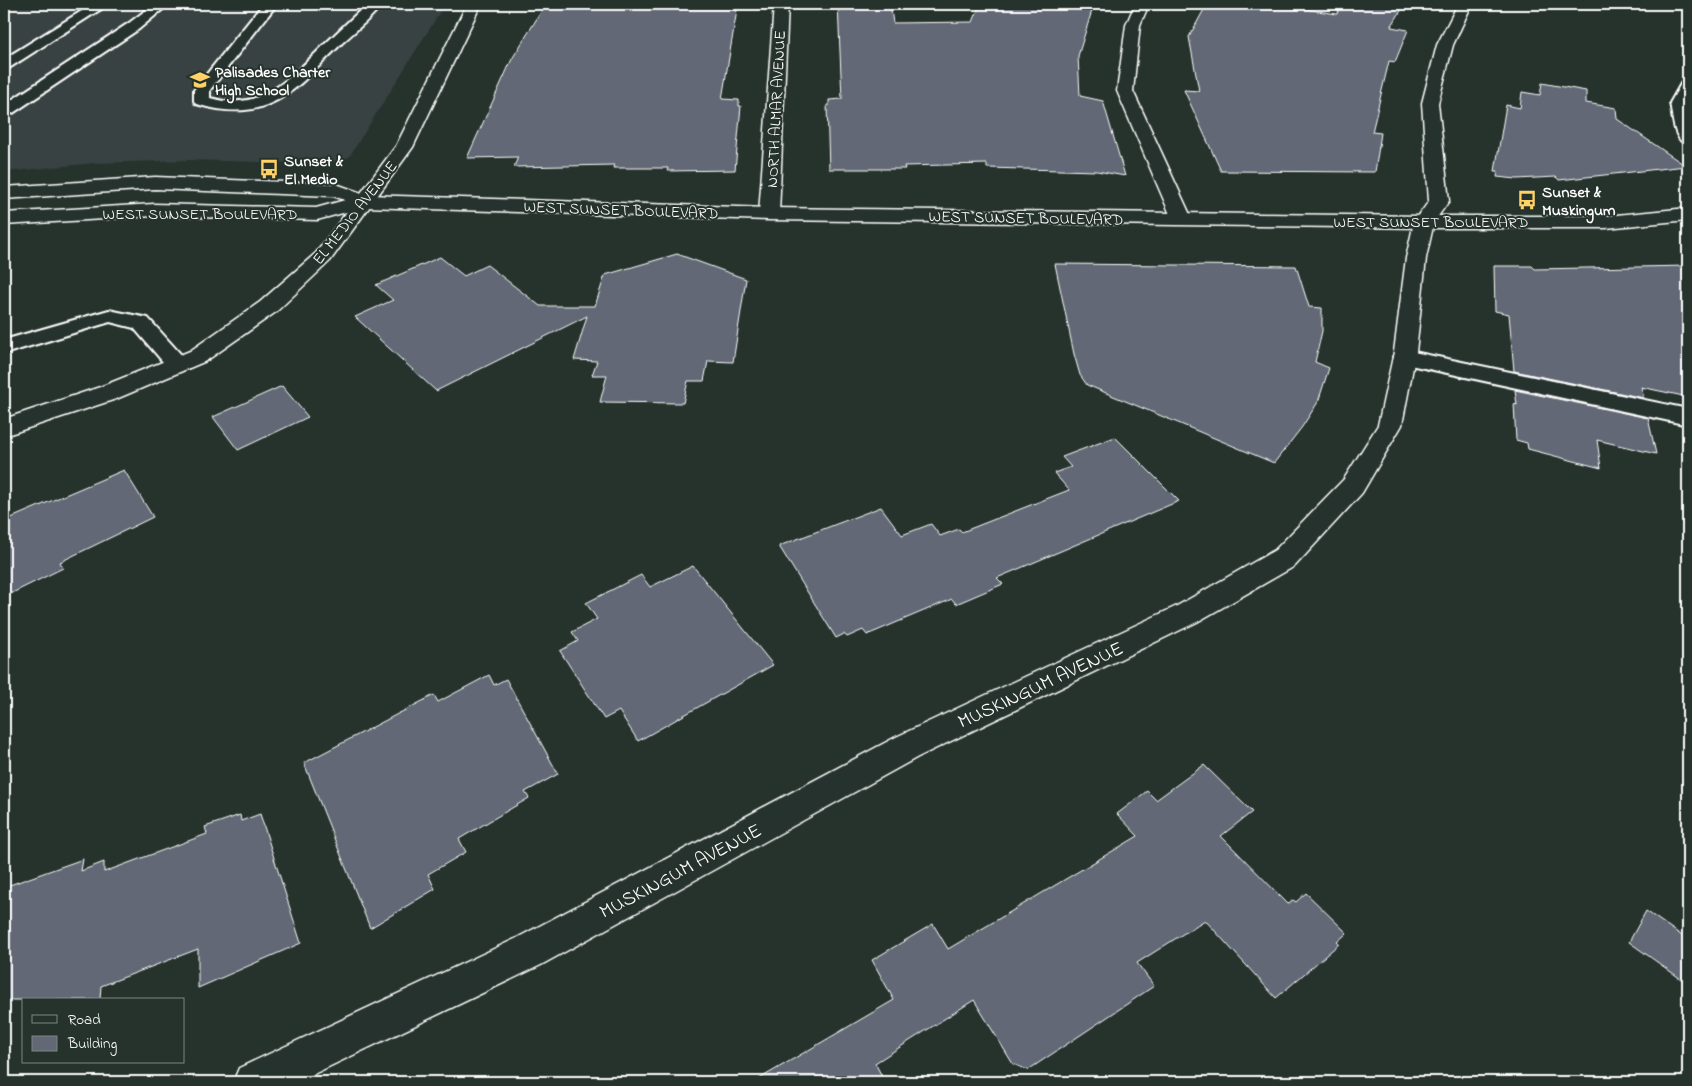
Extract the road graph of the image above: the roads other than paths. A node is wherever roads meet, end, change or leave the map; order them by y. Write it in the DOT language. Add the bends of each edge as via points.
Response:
graph roads {
  1 [pos="102,4"];
  2 [pos="162,4"];
  3 [pos="270,4"];
  4 [pos="374,4"];
  5 [pos="474,4"];
  6 [pos="781,4"];
  7 [pos="1142,4"];
  8 [pos="1465,4"];
  9 [pos="4,65"];
  10 [pos="1688,85"];
  11 [pos="4,110"];
  12 [pos="1688,140"];
  13 [pos="4,193"];
  14 [pos="364,201"];
  15 [pos="769,214"];
  16 [pos="1688,214"];
  17 [pos="4,219"];
  18 [pos="1182,219"];
  19 [pos="1424,222"];
  20 [pos="4,347"];
  21 [pos="1404,357"];
  22 [pos="177,364"];
  23 [pos="1688,417"];
  24 [pos="4,428"];
  25 [pos="253,1082"];
  1 -- 9 [label="lane"];
  2 -- 11 [label="lane" via="134,26"];
  3 -- 4 [label="lane" via="202,90 202,100 216,106 237,106 258,104 277,96"];
  5 -- 14 [label="street, EL MEDIO AVENUE" via="404,147"];
  6 -- 15 [label="street, NORTH ALMAR AVENUE"];
  7 -- 18 [label="street" via="1133,25 1125,91"];
  8 -- 19 [label="street, MUSKINGUM AVENUE" via="1445,45 1430,102 1440,201"];
  10 -- 12 [label="lane" via="1678,103"];
  13 -- 14 [label="street, WEST SUNSET BOULEVARD" via="155,183 336,190"];
  14 -- 15 [label="street, WEST SUNSET BOULEVARD"];
  14 -- 17 [label="street, WEST SUNSET BOULEVARD" via="317,214 154,210"];
  14 -- 22 [label="street, EL MEDIO AVENUE" via="323,257 268,308 198,356"];
  15 -- 18 [label="street, WEST SUNSET BOULEVARD"];
  16 -- 19 [label="street, WEST SUNSET BOULEVARD" via="1606,222"];
  18 -- 19 [label="street, WEST SUNSET BOULEVARD"];
  19 -- 21 [label="street, MUSKINGUM AVENUE" via="1416,258"];
  20 -- 22 [label="lane" via="110,316 141,323"];
  21 -- 23 [label="lane"];
  21 -- 25 [label="street, MUSKINGUM AVENUE" via="1390,425 1353,486 1285,558 1187,614 907,747 528,952"];
  22 -- 24 [label="street, EL MEDIO AVENUE" via="108,393"];
}
